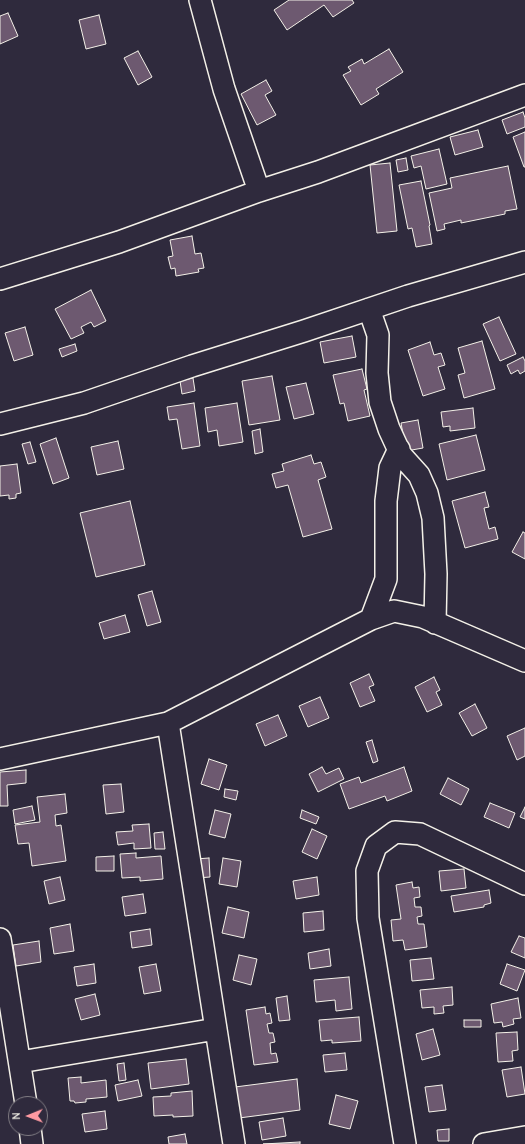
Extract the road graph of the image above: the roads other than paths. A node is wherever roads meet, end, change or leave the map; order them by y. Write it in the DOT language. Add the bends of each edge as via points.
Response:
graph roads {
  1 [pos="200,0"];
  2 [pos="525,95"];
  3 [pos="258,191"];
  4 [pos="525,262"];
  5 [pos="0,280"];
  6 [pos="369,309"];
  7 [pos="0,424"];
  8 [pos="399,449"];
  9 [pos="371,619"];
  10 [pos="435,623"];
  11 [pos="525,661"];
  12 [pos="168,723"];
  13 [pos="0,759"];
  14 [pos="525,884"];
  15 [pos="0,939"];
  16 [pos="216,1029"];
  17 [pos="20,1062"];
  18 [pos="25,1096"];
  19 [pos="525,1138"];
  20 [pos="234,1144"];
  21 [pos="405,1144"];
  22 [pos="484,1144"];
  1 -- 3 [label="street" via="224,89"];
  2 -- 3 [label="street" via="318,172"];
  3 -- 5 [label="street" via="119,242"];
  4 -- 6 [label="street"];
  6 -- 7 [label="street" via="84,403"];
  6 -- 8 [label="street" via="378,335 377,373 380,402"];
  8 -- 9 [label="street" via="390,468 386,501 386,579"];
  8 -- 10 [label="street" via="401,455 419,475 427,493 433,518"];
  9 -- 10 [label="street" via="394,611 423,617"];
  9 -- 12 [label="street"];
  10 -- 11 [label="street"];
  12 -- 13 [label="street"];
  12 -- 16 [label="street"];
  14 -- 21 [label="street" via="420,834 395,832 376,846 367,871 368,918"];
  15 -- 17 [label="street"];
  16 -- 17 [label="street"];
  16 -- 20 [label="street"];
  17 -- 18 [label="street"];
  19 -- 22 [label="street"];
}
